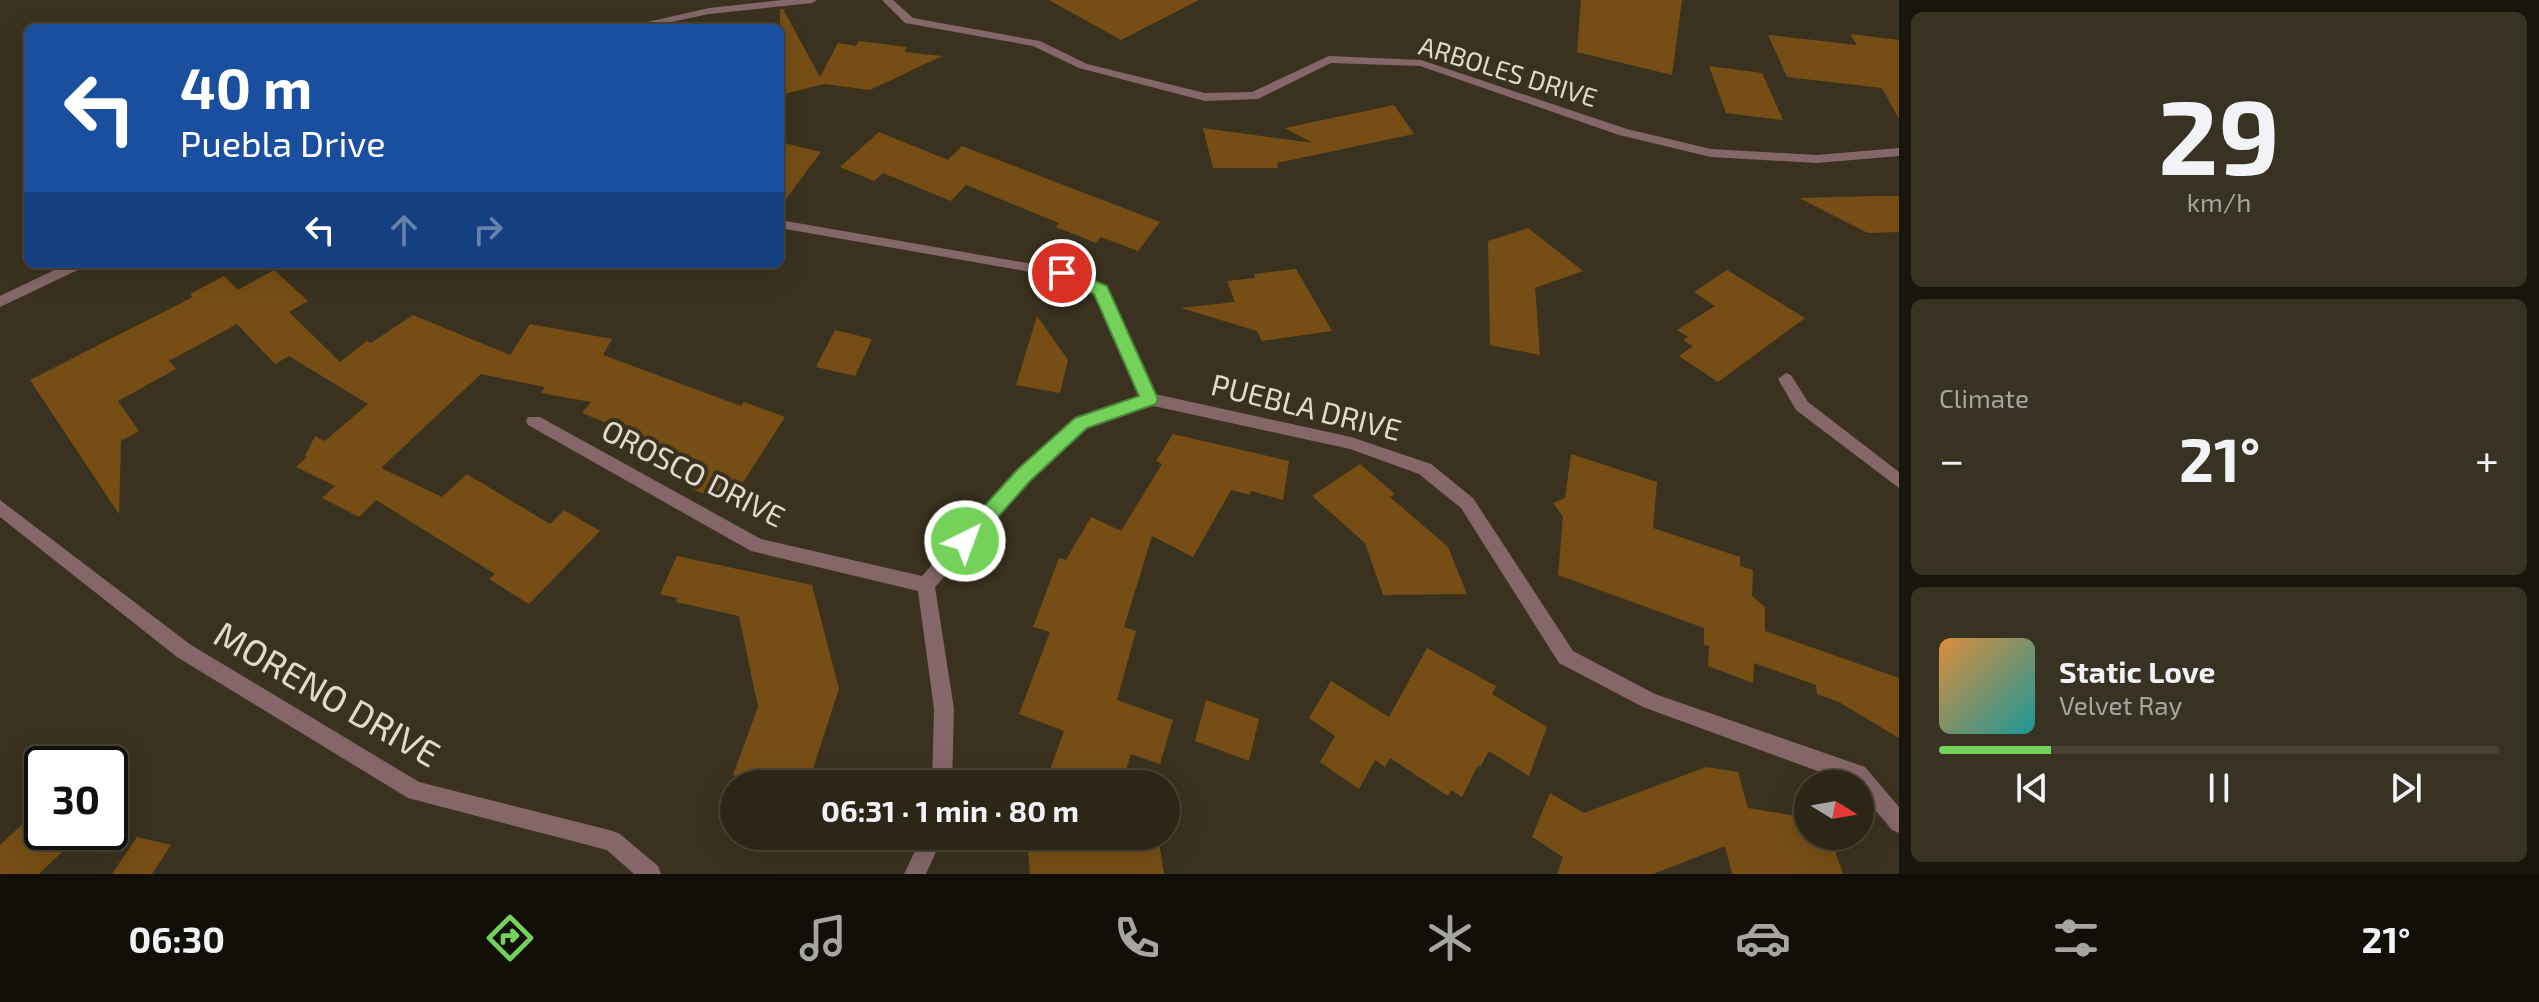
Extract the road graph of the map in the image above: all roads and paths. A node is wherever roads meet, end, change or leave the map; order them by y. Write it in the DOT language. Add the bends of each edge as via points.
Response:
graph roads {
  1 [pos="812,0"];
  2 [pos="887,0"];
  3 [pos="646,24"];
  4 [pos="1899,152"];
  5 [pos="784,225"];
  6 [pos="71,268"];
  7 [pos="0,302"];
  8 [pos="1786,379"];
  9 [pos="1149,399"];
  10 [pos="534,421"];
  11 [pos="1899,481"];
  12 [pos="0,507"];
  13 [pos="926,585"];
  14 [pos="942,770"];
  15 [pos="1899,823"];
  16 [pos="926,850"];
  17 [pos="650,874"];
  18 [pos="915,874"];
  1 -- 3 [label="street"];
  2 -- 4 [label="street, ARBOLES DRIVE" via="909,21 1036,43 1083,66 1205,97 1254,96 1329,59 1421,63 1623,132 1711,153 1817,159"];
  5 -- 9 [label="street" via="1062,273 1101,290"];
  6 -- 7 [label="street"];
  8 -- 11 [label="street" via="1802,406"];
  9 -- 13 [label="street" via="1081,423 1024,474"];
  9 -- 15 [label="street, PUEBLA DRIVE" via="1351,443 1425,469 1467,503 1566,657 1650,701 1858,774"];
  10 -- 13 [label="street, OROSCO DRIVE" via="757,546"];
  12 -- 17 [label="street, MORENO DRIVE" via="184,651 415,791 613,841"];
  13 -- 14 [label="street" via="944,709"];
  16 -- 18 [label="street"];
}
